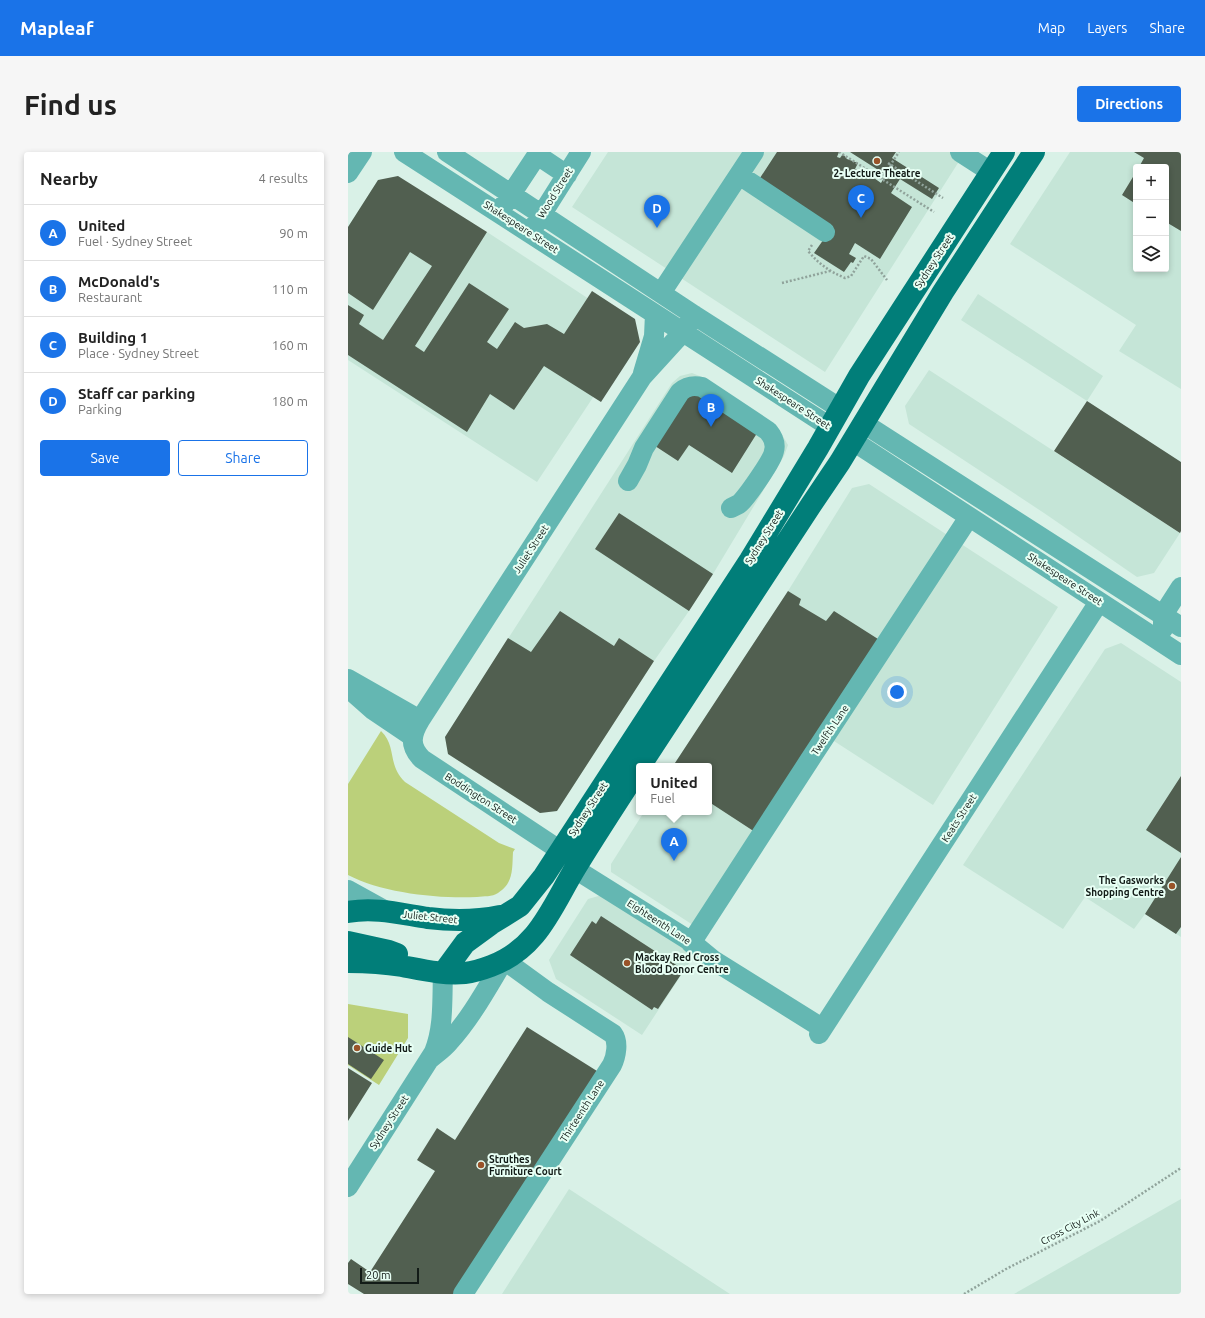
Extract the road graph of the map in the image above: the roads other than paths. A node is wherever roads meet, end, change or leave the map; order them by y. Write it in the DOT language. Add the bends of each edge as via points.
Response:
graph roads {
  1 [pos="362,152"];
  2 [pos="404,152"];
  3 [pos="447,152"];
  4 [pos="581,152"];
  5 [pos="754,152"];
  6 [pos="960,152"];
  7 [pos="1004,152"];
  8 [pos="1034,152"];
  9 [pos="538,154"];
  10 [pos="991,172"];
  11 [pos="348,173"];
  12 [pos="567,174"];
  13 [pos="739,175"];
  14 [pos="1012,186"];
  15 [pos="511,194"];
  16 [pos="499,213"];
  17 [pos="542,214"];
  18 [pos="823,231"];
  19 [pos="530,233"];
  20 [pos="661,293"];
  21 [pos="656,314"];
  22 [pos="694,315"];
  23 [pos="683,332"];
  24 [pos="642,377"];
  25 [pos="835,418"];
  26 [pos="858,432"];
  27 [pos="628,481"];
  28 [pos="731,508"];
  29 [pos="969,517"];
  30 [pos="1181,587"];
  31 [pos="1099,602"];
  32 [pos="1163,615"];
  33 [pos="1181,627"];
  34 [pos="1173,645"];
  35 [pos="348,678"];
  36 [pos="348,688"];
  37 [pos="416,728"];
  38 [pos="643,763"];
  39 [pos="636,773"];
  40 [pos="561,851"];
  41 [pos="575,869"];
  42 [pos="348,890"];
  43 [pos="386,911"];
  44 [pos="348,912"];
  45 [pos="510,912"];
  46 [pos="348,942"];
  47 [pos="691,943"];
  48 [pos="504,960"];
  49 [pos="348,962"];
  50 [pos="432,971"];
  51 [pos="821,1031"];
  52 [pos="431,1058"];
  53 [pos="348,1186"];
  54 [pos="463,1294"];
  1 -- 11 [label="street"];
  2 -- 16 [label="street, Shakespeare Street"];
  3 -- 15 [label="street, Shakespeare Street"];
  4 -- 12 [label="street, Wood Street"];
  5 -- 13 [label="street"];
  6 -- 10 [label="street"];
  7 -- 10 [label="main road, Sydney Street"];
  8 -- 14 [label="main road, Sydney Street"];
  9 -- 12 [label="street"];
  9 -- 15 [label="street"];
  10 -- 14 [label="main road"];
  10 -- 25 [label="main road, Sydney Street" via="859,376"];
  12 -- 17 [label="street, Wood Street"];
  13 -- 18 [label="street"];
  13 -- 20 [label="street"];
  14 -- 26 [label="main road, Sydney Street"];
  15 -- 16 [label="street"];
  15 -- 17 [label="street, Shakespeare Street"];
  16 -- 19 [label="street, Shakespeare Street"];
  17 -- 19 [label="street, Wood Street"];
  17 -- 20 [label="street, Shakespeare Street"];
  19 -- 21 [label="street, Shakespeare Street"];
  20 -- 22 [label="street, Shakespeare Street"];
  21 -- 23 [label="street, Shakespeare Street"];
  21 -- 24 [label="street, Juliet Street" via="654,336"];
  22 -- 23 [label="street, Juliet Street"];
  22 -- 25 [label="street, Shakespeare Street"];
  23 -- 24 [label="street, Juliet Street"];
  23 -- 25 [label="street, Shakespeare Street"];
  24 -- 37 [label="street, Juliet Street"];
  25 -- 26 [label="main road, Shakespeare Street"];
  25 -- 40 [label="main road, Sydney Street" via="761,541"];
  26 -- 29 [label="street, Shakespeare Street"];
  26 -- 32 [label="street, Shakespeare Street"];
  26 -- 38 [label="main road, Sydney Street"];
  27 -- 28 [label="street" via="644,448 680,392 689,386 702,387 768,431 774,443 774,454 750,492"];
  29 -- 31 [label="street, Shakespeare Street"];
  29 -- 47 [label="street, Twelfth Lane"];
  30 -- 32 [label="street"];
  31 -- 34 [label="street, Shakespeare Street"];
  31 -- 51 [label="street, Keats Street"];
  32 -- 33 [label="street, Shakespeare Street"];
  32 -- 34 [label="street"];
  35 -- 37 [label="street"];
  36 -- 37 [label="street" via="373,710"];
  37 -- 40 [label="street, Boddington Street" via="415,751 422,759"];
  39 -- 41 [label="main road, Sydney Street"];
  40 -- 41 [label="main road"];
  40 -- 45 [label="main road, Sydney Street" via="530,896"];
  41 -- 47 [label="street, Eighteenth Lane"];
  41 -- 48 [label="main road, Sydney Street" via="539,930 523,947"];
  42 -- 43 [label="street"];
  43 -- 44 [label="main road, Juliet Street"];
  43 -- 45 [label="main road, Juliet Street" via="461,920 493,917"];
  45 -- 50 [label="main road, Sydney Street" via="465,943"];
  46 -- 50 [label="main road" via="389,951"];
  47 -- 51 [label="street, Eighteenth Lane"];
  48 -- 50 [label="main road, Sydney Street" via="472,972"];
  48 -- 52 [label="street" via="474,1009 446,1045"];
  48 -- 54 [label="street, Thirteenth Lane" via="613,1034 617,1042 612,1065"];
  49 -- 50 [label="main road"];
  50 -- 52 [label="street" via="440,1025"];
  52 -- 53 [label="street, Sydney Street"];
}
